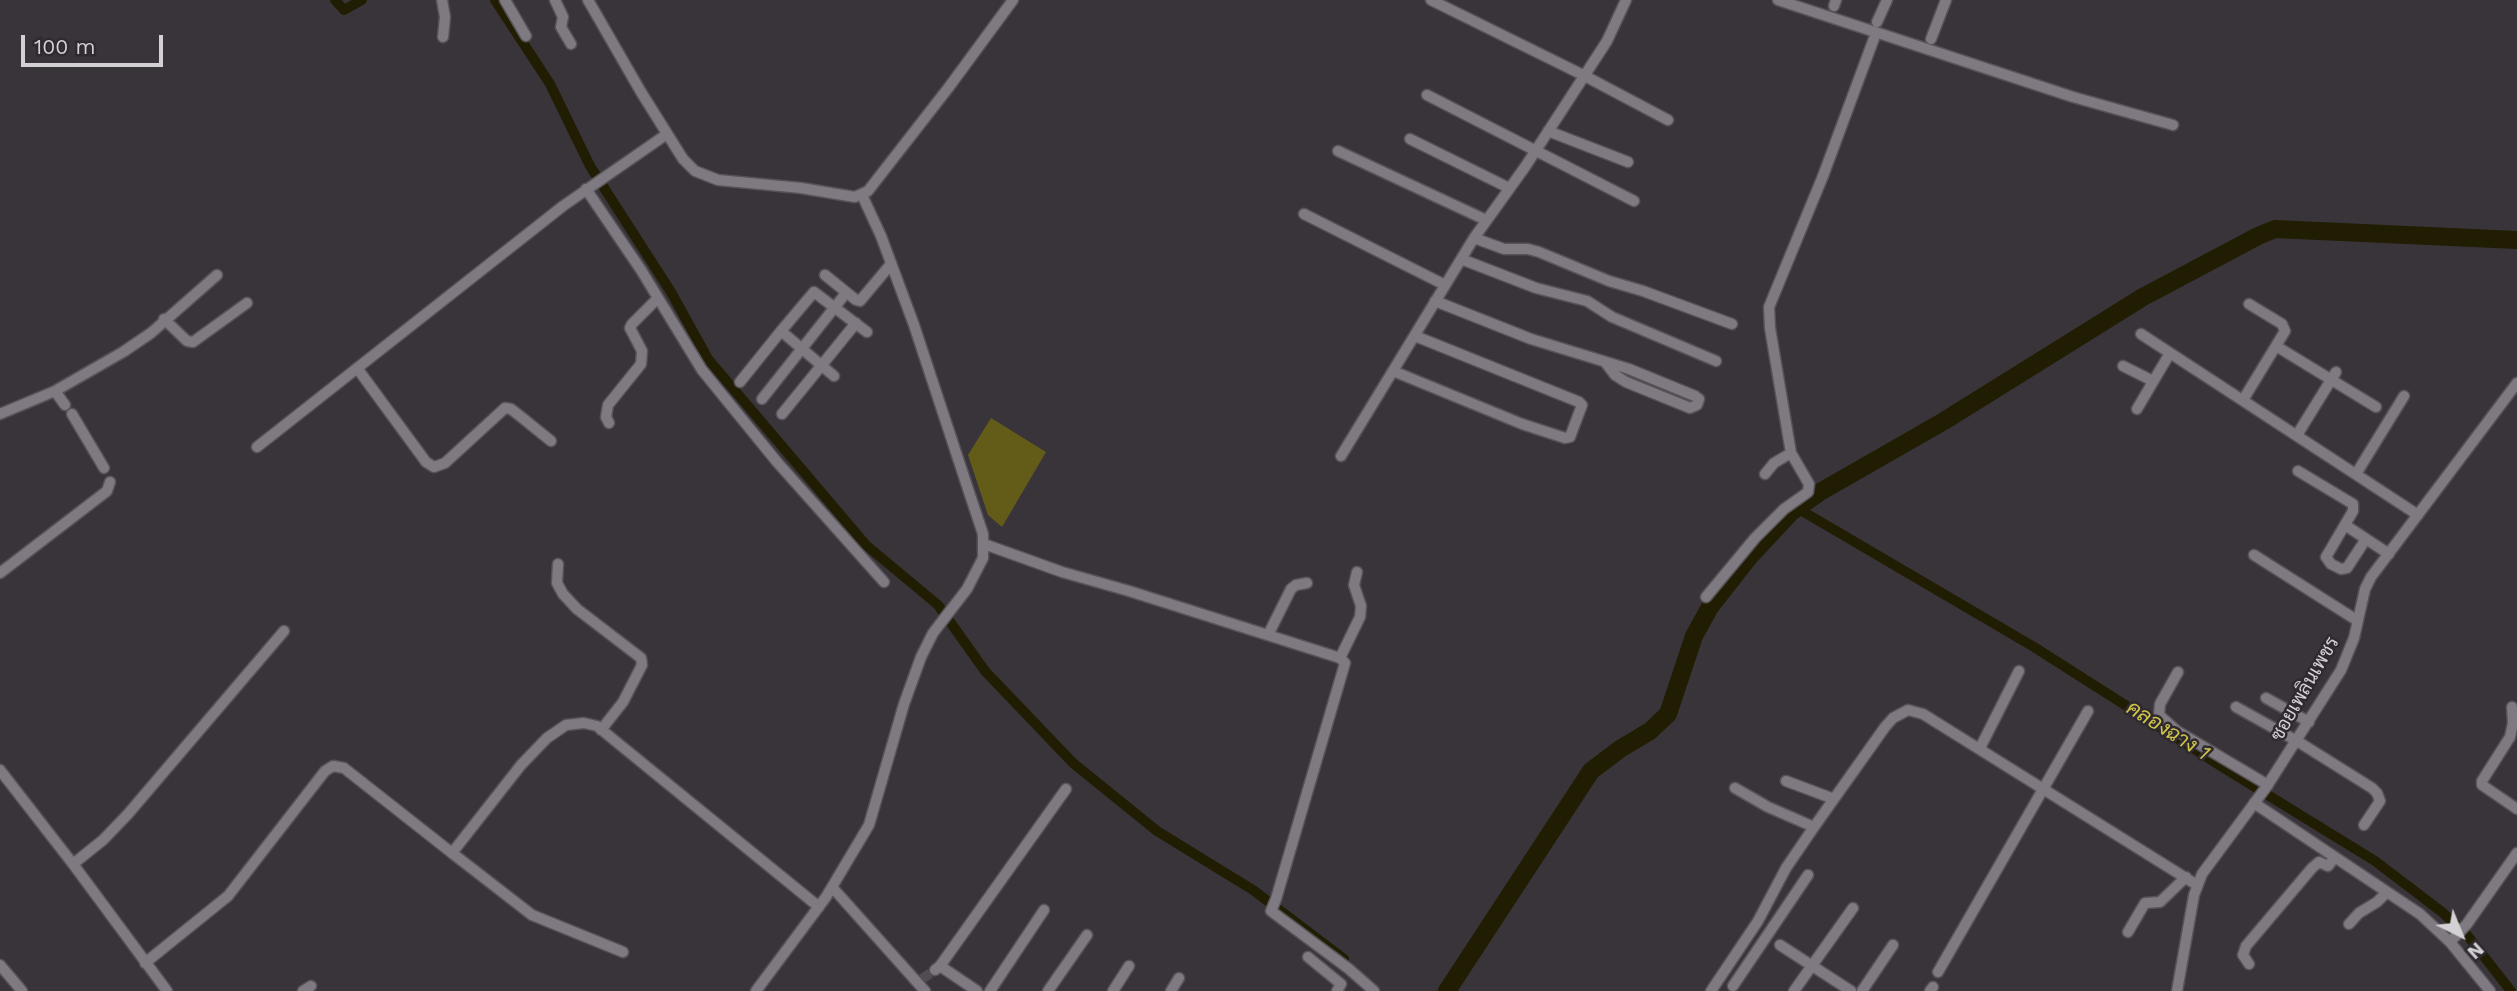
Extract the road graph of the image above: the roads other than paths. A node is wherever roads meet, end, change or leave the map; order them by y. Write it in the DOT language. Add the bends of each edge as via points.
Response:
graph roads {
  1 [pos="442,0"];
  2 [pos="505,0"];
  3 [pos="555,0"];
  4 [pos="588,0"];
  5 [pos="1013,0"];
  6 [pos="1431,0"];
  7 [pos="1626,0"];
  8 [pos="1778,0"];
  9 [pos="1887,0"];
  10 [pos="1946,0"];
  11 [pos="1877,28"];
  12 [pos="526,36"];
  13 [pos="443,37"];
  14 [pos="1931,39"];
  15 [pos="571,44"];
  16 [pos="1583,75"];
  17 [pos="1427,95"];
  18 [pos="1668,120"];
  19 [pos="2173,125"];
  20 [pos="1548,131"];
  21 [pos="667,134"];
  22 [pos="1410,139"];
  23 [pos="1536,150"];
  24 [pos="1338,151"];
  25 [pos="1628,162"];
  26 [pos="589,188"];
  27 [pos="1509,188"];
  28 [pos="862,195"];
  29 [pos="1634,201"];
  30 [pos="1304,214"];
  31 [pos="1486,220"];
  32 [pos="1474,237"];
  33 [pos="1461,259"];
  34 [pos="891,264"];
  35 [pos="217,275"];
  36 [pos="825,275"];
  37 [pos="1445,285"];
  38 [pos="846,293"];
  39 [pos="658,298"];
  40 [pos="1435,301"];
  41 [pos="247,303"];
  42 [pos="2249,304"];
  43 [pos="834,307"];
  44 [pos="164,320"];
  45 [pos="856,323"];
  46 [pos="1732,324"];
  47 [pos="781,331"];
  48 [pos="867,332"];
  49 [pos="2141,334"];
  50 [pos="1415,336"];
  51 [pos="2276,346"];
  52 [pos="803,348"];
  53 [pos="2170,353"];
  54 [pos="1716,360"];
  55 [pos="1605,362"];
  56 [pos="822,364"];
  57 [pos="2123,366"];
  58 [pos="357,368"];
  59 [pos="1393,371"];
  60 [pos="834,376"];
  61 [pos="2334,376"];
  62 [pos="2153,381"];
  63 [pos="740,382"];
  64 [pos="2517,383"];
  65 [pos="55,391"];
  66 [pos="2404,396"];
  67 [pos="762,399"];
  68 [pos="2243,400"];
  69 [pos="2376,407"];
  70 [pos="2137,408"];
  71 [pos="0,414"];
  72 [pos="782,414"];
  73 [pos="609,423"];
  74 [pos="2297,435"];
  75 [pos="551,441"];
  76 [pos="257,447"];
  77 [pos="1791,453"];
  78 [pos="1341,456"];
  79 [pos="104,468"];
  80 [pos="2298,471"];
  81 [pos="1765,474"];
  82 [pos="2356,474"];
  83 [pos="110,482"];
  84 [pos="2418,515"];
  85 [pos="2345,524"];
  86 [pos="2366,539"];
  87 [pos="984,544"];
  88 [pos="2389,554"];
  89 [pos="2254,555"];
  90 [pos="558,564"];
  91 [pos="1357,572"];
  92 [pos="0,573"];
  93 [pos="884,582"];
  94 [pos="1307,583"];
  95 [pos="1706,597"];
  96 [pos="2358,621"];
  97 [pos="284,631"];
  98 [pos="1268,635"];
  99 [pos="1340,658"];
  100 [pos="2019,671"];
  101 [pos="2178,672"];
  102 [pos="2266,698"];
  103 [pos="2236,707"];
  104 [pos="2512,707"];
  105 [pos="2088,711"];
  106 [pos="2308,722"];
  107 [pos="601,730"];
  108 [pos="2297,741"];
  109 [pos="1980,748"];
  110 [pos="0,771"];
  111 [pos="1786,781"];
  112 [pos="1735,788"];
  113 [pos="2045,788"];
  114 [pos="1066,789"];
  115 [pos="2262,792"];
  116 [pos="1834,799"];
  117 [pos="2517,809"];
  118 [pos="2364,825"];
  119 [pos="1814,827"];
  120 [pos="452,853"];
  121 [pos="2517,853"];
  122 [pos="2335,857"];
  123 [pos="73,864"];
  124 [pos="1808,875"];
  125 [pos="2186,877"];
  126 [pos="2196,885"];
  127 [pos="832,887"];
  128 [pos="2387,892"];
  129 [pos="813,902"];
  130 [pos="1853,908"];
  131 [pos="1044,910"];
  132 [pos="2349,924"];
  133 [pos="1754,928"];
  134 [pos="2128,932"];
  135 [pos="1087,935"];
  136 [pos="1768,937"];
  137 [pos="2452,940"];
  138 [pos="1780,945"];
  139 [pos="1893,945"];
  140 [pos="623,952"];
  141 [pos="1308,957"];
  142 [pos="145,963"];
  143 [pos="2249,964"];
  144 [pos="0,965"];
  145 [pos="1129,966"];
  146 [pos="1812,966"];
  147 [pos="1938,972"];
  148 [pos="1179,978"];
  149 [pos="921,985"];
  150 [pos="1733,986"];
  151 [pos="22,991"];
  152 [pos="167,991"];
  153 [pos="755,991"];
  154 [pos="977,991"];
  155 [pos="990,991"];
  156 [pos="1048,991"];
  157 [pos="1113,991"];
  158 [pos="1171,991"];
  159 [pos="1337,991"];
  160 [pos="1374,991"];
  161 [pos="1711,991"];
  162 [pos="1794,991"];
  163 [pos="1851,991"];
  164 [pos="1863,991"];
  165 [pos="2177,991"];
  166 [pos="2490,991"];
  1 -- 13 [label="street"];
  2 -- 12 [label="street"];
  3 -- 15 [label="street" via="563,17 561,27"];
  4 -- 21 [label="street"];
  5 -- 28 [label="street" via="928,116"];
  6 -- 16 [label="street"];
  7 -- 16 [label="street" via="1611,34"];
  8 -- 11 [label="street"];
  9 -- 11 [label="street"];
  10 -- 14 [label="street"];
  11 -- 19 [label="street" via="2073,97"];
  11 -- 77 [label="street" via="1824,176 1769,307"];
  16 -- 18 [label="street"];
  16 -- 20 [label="street"];
  17 -- 23 [label="street"];
  20 -- 23 [label="street"];
  20 -- 25 [label="street"];
  21 -- 26 [label="street"];
  21 -- 28 [label="street" via="682,159 705,176"];
  22 -- 27 [label="street"];
  23 -- 27 [label="street"];
  23 -- 29 [label="street"];
  24 -- 31 [label="street"];
  26 -- 39 [label="street"];
  26 -- 58 [label="street"];
  27 -- 31 [label="street"];
  28 -- 34 [label="street"];
  30 -- 37 [label="street"];
  31 -- 32 [label="street"];
  32 -- 33 [label="street"];
  32 -- 46 [label="street" via="1504,249 1539,252"];
  33 -- 37 [label="street"];
  33 -- 54 [label="street" via="1536,288 1587,301 1612,317"];
  34 -- 38 [label="street" via="860,301"];
  34 -- 87 [label="street"];
  35 -- 44 [label="street"];
  36 -- 38 [label="street"];
  37 -- 40 [label="street"];
  38 -- 43 [label="street"];
  39 -- 73 [label="street" via="630,328 642,351 641,364 608,405"];
  39 -- 93 [label="street" via="702,370"];
  40 -- 50 [label="street"];
  40 -- 55 [label="street"];
  41 -- 44 [label="street" via="193,342"];
  42 -- 51 [label="street" via="2284,327"];
  43 -- 45 [label="street"];
  43 -- 47 [label="street" via="814,292"];
  43 -- 52 [label="street"];
  44 -- 65 [label="street" via="137,343"];
  45 -- 48 [label="street"];
  45 -- 56 [label="street"];
  47 -- 52 [label="street"];
  47 -- 63 [label="street"];
  49 -- 53 [label="street"];
  50 -- 59 [label="street"];
  50 -- 59 [label="street" via="1579,402 1582,405 1570,437 1522,424"];
  51 -- 61 [label="street"];
  51 -- 68 [label="street"];
  52 -- 56 [label="street"];
  52 -- 67 [label="street"];
  53 -- 62 [label="street"];
  53 -- 68 [label="street"];
  55 -- 55 [label="street" via="1626,382 1690,408 1697,405 1695,396"];
  56 -- 60 [label="street"];
  56 -- 72 [label="street"];
  57 -- 62 [label="street"];
  58 -- 75 [label="street" via="434,467 445,463 505,408"];
  58 -- 76 [label="street"];
  59 -- 78 [label="street"];
  61 -- 69 [label="street"];
  61 -- 74 [label="street"];
  62 -- 70 [label="street"];
  64 -- 84 [label="street, ซอยเพลินเพชร"];
  65 -- 71 [label="street"];
  65 -- 79 [label="street"];
  66 -- 82 [label="street"];
  68 -- 74 [label="street"];
  74 -- 82 [label="street"];
  77 -- 81 [label="street"];
  77 -- 95 [label="street" via="1809,484 1808,492 1755,538"];
  80 -- 85 [label="street" via="2353,504"];
  82 -- 84 [label="street"];
  83 -- 92 [label="street" via="107,491"];
  84 -- 88 [label="street, ซอยเพลินเพชร"];
  85 -- 86 [label="street"];
  85 -- 86 [label="street" via="2326,556 2331,564 2347,568"];
  86 -- 88 [label="street"];
  87 -- 98 [label="street"];
  87 -- 127 [label="street" via="978,570 920,657 869,825"];
  88 -- 96 [label="street, ซอยเพลินเพชร" via="2365,589"];
  89 -- 96 [label="street"];
  90 -- 107 [label="street" via="557,583 563,594 641,658 642,665 623,702"];
  91 -- 99 [label="street" via="1354,585 1360,617"];
  94 -- 98 [label="street" via="1291,589"];
  96 -- 106 [label="street, ซอยเพลินเพชร" via="2350,652"];
  97 -- 123 [label="street" via="128,814"];
  98 -- 99 [label="street"];
  99 -- 160 [label="street" via="1345,670 1271,911"];
  100 -- 109 [label="street"];
  101 -- 115 [label="street" via="2160,704 2159,715"];
  102 -- 106 [label="street"];
  103 -- 108 [label="street"];
  104 -- 117 [label="street" via="2510,737 2482,785"];
  105 -- 113 [label="street"];
  106 -- 108 [label="street, ซอยเพลินเพชร"];
  107 -- 120 [label="street" via="584,723 566,725 547,738"];
  107 -- 129 [label="street"];
  108 -- 115 [label="street, ซอยเพลินเพชร"];
  108 -- 118 [label="street" via="2378,793 2378,805"];
  109 -- 113 [label="street"];
  109 -- 116 [label="street" via="1915,710 1901,712 1885,727"];
  110 -- 123 [label="street"];
  111 -- 116 [label="street"];
  112 -- 119 [label="street"];
  113 -- 125 [label="street"];
  113 -- 147 [label="street"];
  114 -- 154 [label="street" via="938,968"];
  115 -- 122 [label="street"];
  115 -- 126 [label="street, ซอยเพลินเพชร"];
  116 -- 119 [label="street"];
  119 -- 133 [label="street"];
  120 -- 140 [label="street" via="532,915"];
  120 -- 142 [label="street" via="344,768 333,766 228,896"];
  121 -- 137 [label="street"];
  122 -- 128 [label="street"];
  122 -- 143 [label="street" via="2328,866 2319,862 2312,868 2246,946"];
  123 -- 142 [label="street"];
  124 -- 136 [label="street"];
  125 -- 126 [label="street"];
  125 -- 134 [label="street" via="2160,902 2145,903"];
  126 -- 165 [label="street, ซอยเพลินเพชร"];
  127 -- 129 [label="street"];
  127 -- 149 [label="street"];
  128 -- 132 [label="street"];
  128 -- 137 [label="street"];
  129 -- 153 [label="street"];
  130 -- 146 [label="street"];
  131 -- 155 [label="street"];
  133 -- 136 [label="street"];
  133 -- 161 [label="street"];
  135 -- 156 [label="street"];
  136 -- 150 [label="street"];
  137 -- 166 [label="street"];
  138 -- 146 [label="street"];
  139 -- 164 [label="street"];
  141 -- 159 [label="street" via="1341,984"];
  142 -- 152 [label="street"];
  144 -- 151 [label="street"];
  145 -- 157 [label="street"];
  146 -- 162 [label="street"];
  146 -- 163 [label="street"];
  148 -- 158 [label="street"];
}
